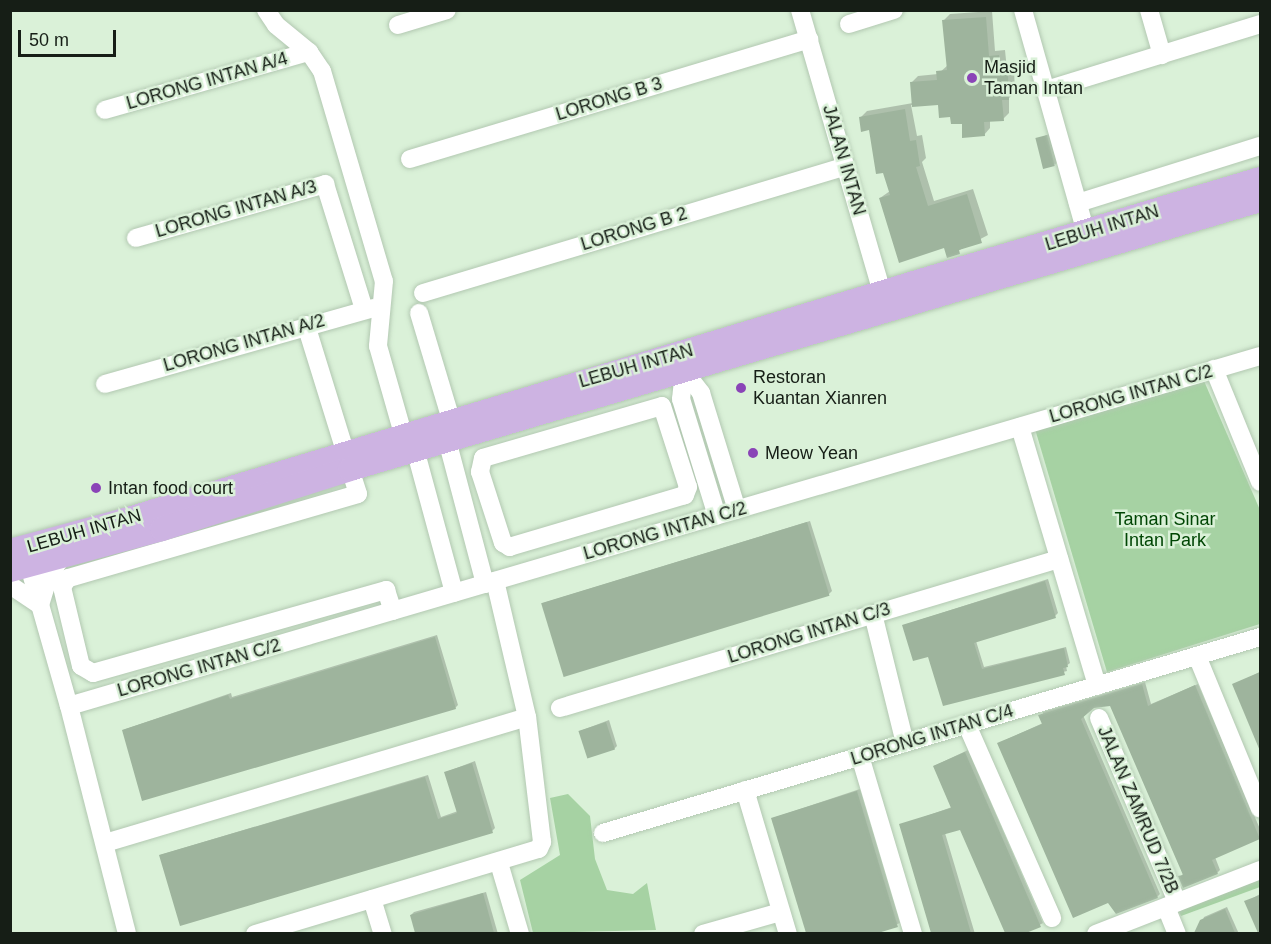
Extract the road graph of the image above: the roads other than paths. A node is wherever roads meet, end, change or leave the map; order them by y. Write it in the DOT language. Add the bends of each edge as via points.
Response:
graph roads {
  1 [pos="266,10"];
  2 [pos="447,10"];
  3 [pos="800,10"];
  4 [pos="894,10"];
  5 [pos="1023,10"];
  6 [pos="1149,10"];
  7 [pos="849,24"];
  8 [pos="1260,24"];
  9 [pos="398,25"];
  10 [pos="808,39"];
  11 [pos="309,52"];
  12 [pos="1162,55"];
  13 [pos="1046,90"];
  14 [pos="105,111"];
  15 [pos="1260,146"];
  16 [pos="410,159"];
  17 [pos="845,166"];
  18 [pos="1260,179"];
  19 [pos="1260,200"];
  20 [pos="1078,203"];
  21 [pos="1086,233"];
  22 [pos="136,238"];
  23 [pos="423,293"];
  24 [pos="885,301"];
  25 [pos="384,307"];
  26 [pos="364,309"];
  27 [pos="419,313"];
  28 [pos="306,326"];
  29 [pos="1260,356"];
  30 [pos="681,362"];
  31 [pos="1214,369"];
  32 [pos="105,384"];
  33 [pos="701,393"];
  34 [pos="681,399"];
  35 [pos="1020,427"];
  36 [pos="449,430"];
  37 [pos="409,442"];
  38 [pos="695,443"];
  39 [pos="677,449"];
  40 [pos="347,460"];
  41 [pos="1260,482"];
  42 [pos="489,502"];
  43 [pos="465,509"];
  44 [pos="737,510"];
  45 [pos="717,516"];
  46 [pos="125,520"];
  47 [pos="165,539"];
  48 [pos="62,557"];
  49 [pos="18,559"];
  50 [pos="1059,559"];
  51 [pos="490,582"];
  52 [pos="10,585"];
  53 [pos="454,593"];
  54 [pos="40,605"];
  55 [pos="393,611"];
  56 [pos="873,614"];
  57 [pos="1260,638"];
  58 [pos="195,646"];
  59 [pos="1197,656"];
  60 [pos="201,667"];
  61 [pos="1097,686"];
  62 [pos="69,706"];
  63 [pos="560,708"];
  64 [pos="527,717"];
  65 [pos="1099,718"];
  66 [pos="967,725"];
  67 [pos="905,743"];
  68 [pos="860,756"];
  69 [pos="745,790"];
  70 [pos="1260,809"];
  71 [pos="603,833"];
  72 [pos="105,843"];
  73 [pos="499,863"];
  74 [pos="1260,870"];
  75 [pos="372,899"];
  76 [pos="1171,905"];
  77 [pos="781,912"];
  78 [pos="1052,918"];
  79 [pos="127,933"];
  80 [pos="255,933"];
  81 [pos="383,933"];
  82 [pos="520,933"];
  83 [pos="703,933"];
  84 [pos="788,933"];
  85 [pos="913,933"];
  86 [pos="1096,933"];
  87 [pos="1177,933"];
  1 -- 11 [label="street" via="276,25"];
  2 -- 9 [label="street"];
  3 -- 10 [label="street, JALAN INTAN"];
  4 -- 7 [label="street"];
  5 -- 13 [label="street"];
  6 -- 12 [label="street"];
  8 -- 12 [label="street"];
  10 -- 16 [label="street, LORONG B 3"];
  10 -- 17 [label="street, JALAN INTAN"];
  11 -- 14 [label="street, LORONG INTAN A/4"];
  11 -- 25 [label="street" via="322,71 381,267"];
  12 -- 13 [label="street"];
  13 -- 20 [label="street"];
  15 -- 20 [label="street"];
  17 -- 23 [label="street, LORONG B 2"];
  17 -- 24 [label="street, JALAN INTAN"];
  18 -- 21 [label="main road, LEBUH INTAN"];
  19 -- 24 [label="main road, LEBUH INTAN"];
  20 -- 21 [label="street"];
  21 -- 24 [label="main road, LEBUH INTAN"];
  22 -- 26 [label="street, LORONG INTAN A/3" via="325,184"];
  24 -- 30 [label="main road, LEBUH INTAN"];
  25 -- 26 [label="street, LORONG INTAN A/2"];
  25 -- 37 [label="street" via="378,346"];
  26 -- 28 [label="street, LORONG INTAN A/2"];
  27 -- 36 [label="street"];
  28 -- 32 [label="street, LORONG INTAN A/2"];
  28 -- 40 [label="street"];
  29 -- 31 [label="street, LORONG INTAN C/2"];
  30 -- 33 [label="street"];
  30 -- 34 [label="street"];
  30 -- 36 [label="main road, LEBUH INTAN"];
  31 -- 35 [label="street, LORONG INTAN C/2"];
  31 -- 41 [label="street"];
  33 -- 34 [label="street"];
  33 -- 44 [label="street"];
  34 -- 38 [label="street"];
  35 -- 44 [label="street, LORONG INTAN C/2"];
  35 -- 50 [label="street"];
  36 -- 37 [label="main road, LEBUH INTAN"];
  36 -- 43 [label="street"];
  37 -- 40 [label="main road, LEBUH INTAN"];
  37 -- 53 [label="street"];
  38 -- 39 [label="street"];
  38 -- 45 [label="street"];
  39 -- 42 [label="street" via="666,411 656,406 483,458 480,472"];
  39 -- 42 [label="street" via="688,487 679,500 510,547 499,536"];
  40 -- 46 [label="main road, LEBUH INTAN"];
  40 -- 47 [label="main road, LEBUH INTAN"];
  42 -- 43 [label="street"];
  43 -- 51 [label="street"];
  44 -- 45 [label="street, LORONG INTAN C/2"];
  45 -- 51 [label="street, LORONG INTAN C/2"];
  46 -- 47 [label="main road" via="151,519"];
  46 -- 49 [label="main road, LEBUH INTAN"];
  47 -- 48 [label="main road, LEBUH INTAN"];
  47 -- 58 [label="street" via="63,582 81,666 93,673"];
  48 -- 49 [label="main road, LEBUH INTAN"];
  48 -- 54 [label="street"];
  49 -- 54 [label="street"];
  50 -- 56 [label="street, LORONG INTAN C/3"];
  50 -- 61 [label="street"];
  51 -- 53 [label="street, LORONG INTAN C/2"];
  51 -- 64 [label="street"];
  52 -- 54 [label="street"];
  53 -- 55 [label="street, LORONG INTAN C/2"];
  54 -- 62 [label="street"];
  55 -- 58 [label="street" via="386,590"];
  55 -- 60 [label="street, LORONG INTAN C/2"];
  56 -- 63 [label="street, LORONG INTAN C/3"];
  56 -- 67 [label="street"];
  57 -- 59 [label="street, LORONG INTAN C/4"];
  58 -- 60 [label="street"];
  59 -- 61 [label="street, LORONG INTAN C/4"];
  59 -- 70 [label="street"];
  60 -- 62 [label="street, LORONG INTAN C/2"];
  61 -- 66 [label="street, LORONG INTAN C/4"];
  62 -- 72 [label="street"];
  64 -- 72 [label="street"];
  64 -- 73 [label="street" via="542,843 531,853"];
  65 -- 76 [label="street, JALAN ZAMRUD 7/2B"];
  66 -- 67 [label="street, LORONG INTAN C/4"];
  66 -- 78 [label="street"];
  67 -- 68 [label="street, LORONG INTAN C/4"];
  68 -- 69 [label="street, LORONG INTAN C/4"];
  68 -- 85 [label="street"];
  69 -- 71 [label="street, LORONG INTAN C/4"];
  69 -- 77 [label="street"];
  72 -- 79 [label="street"];
  73 -- 75 [label="street"];
  73 -- 82 [label="street"];
  74 -- 76 [label="street"];
  75 -- 80 [label="street"];
  75 -- 81 [label="street"];
  76 -- 86 [label="street"];
  76 -- 87 [label="street, JALAN ZAMRUD 7/2B"];
  77 -- 83 [label="street"];
  77 -- 84 [label="street"];
}
